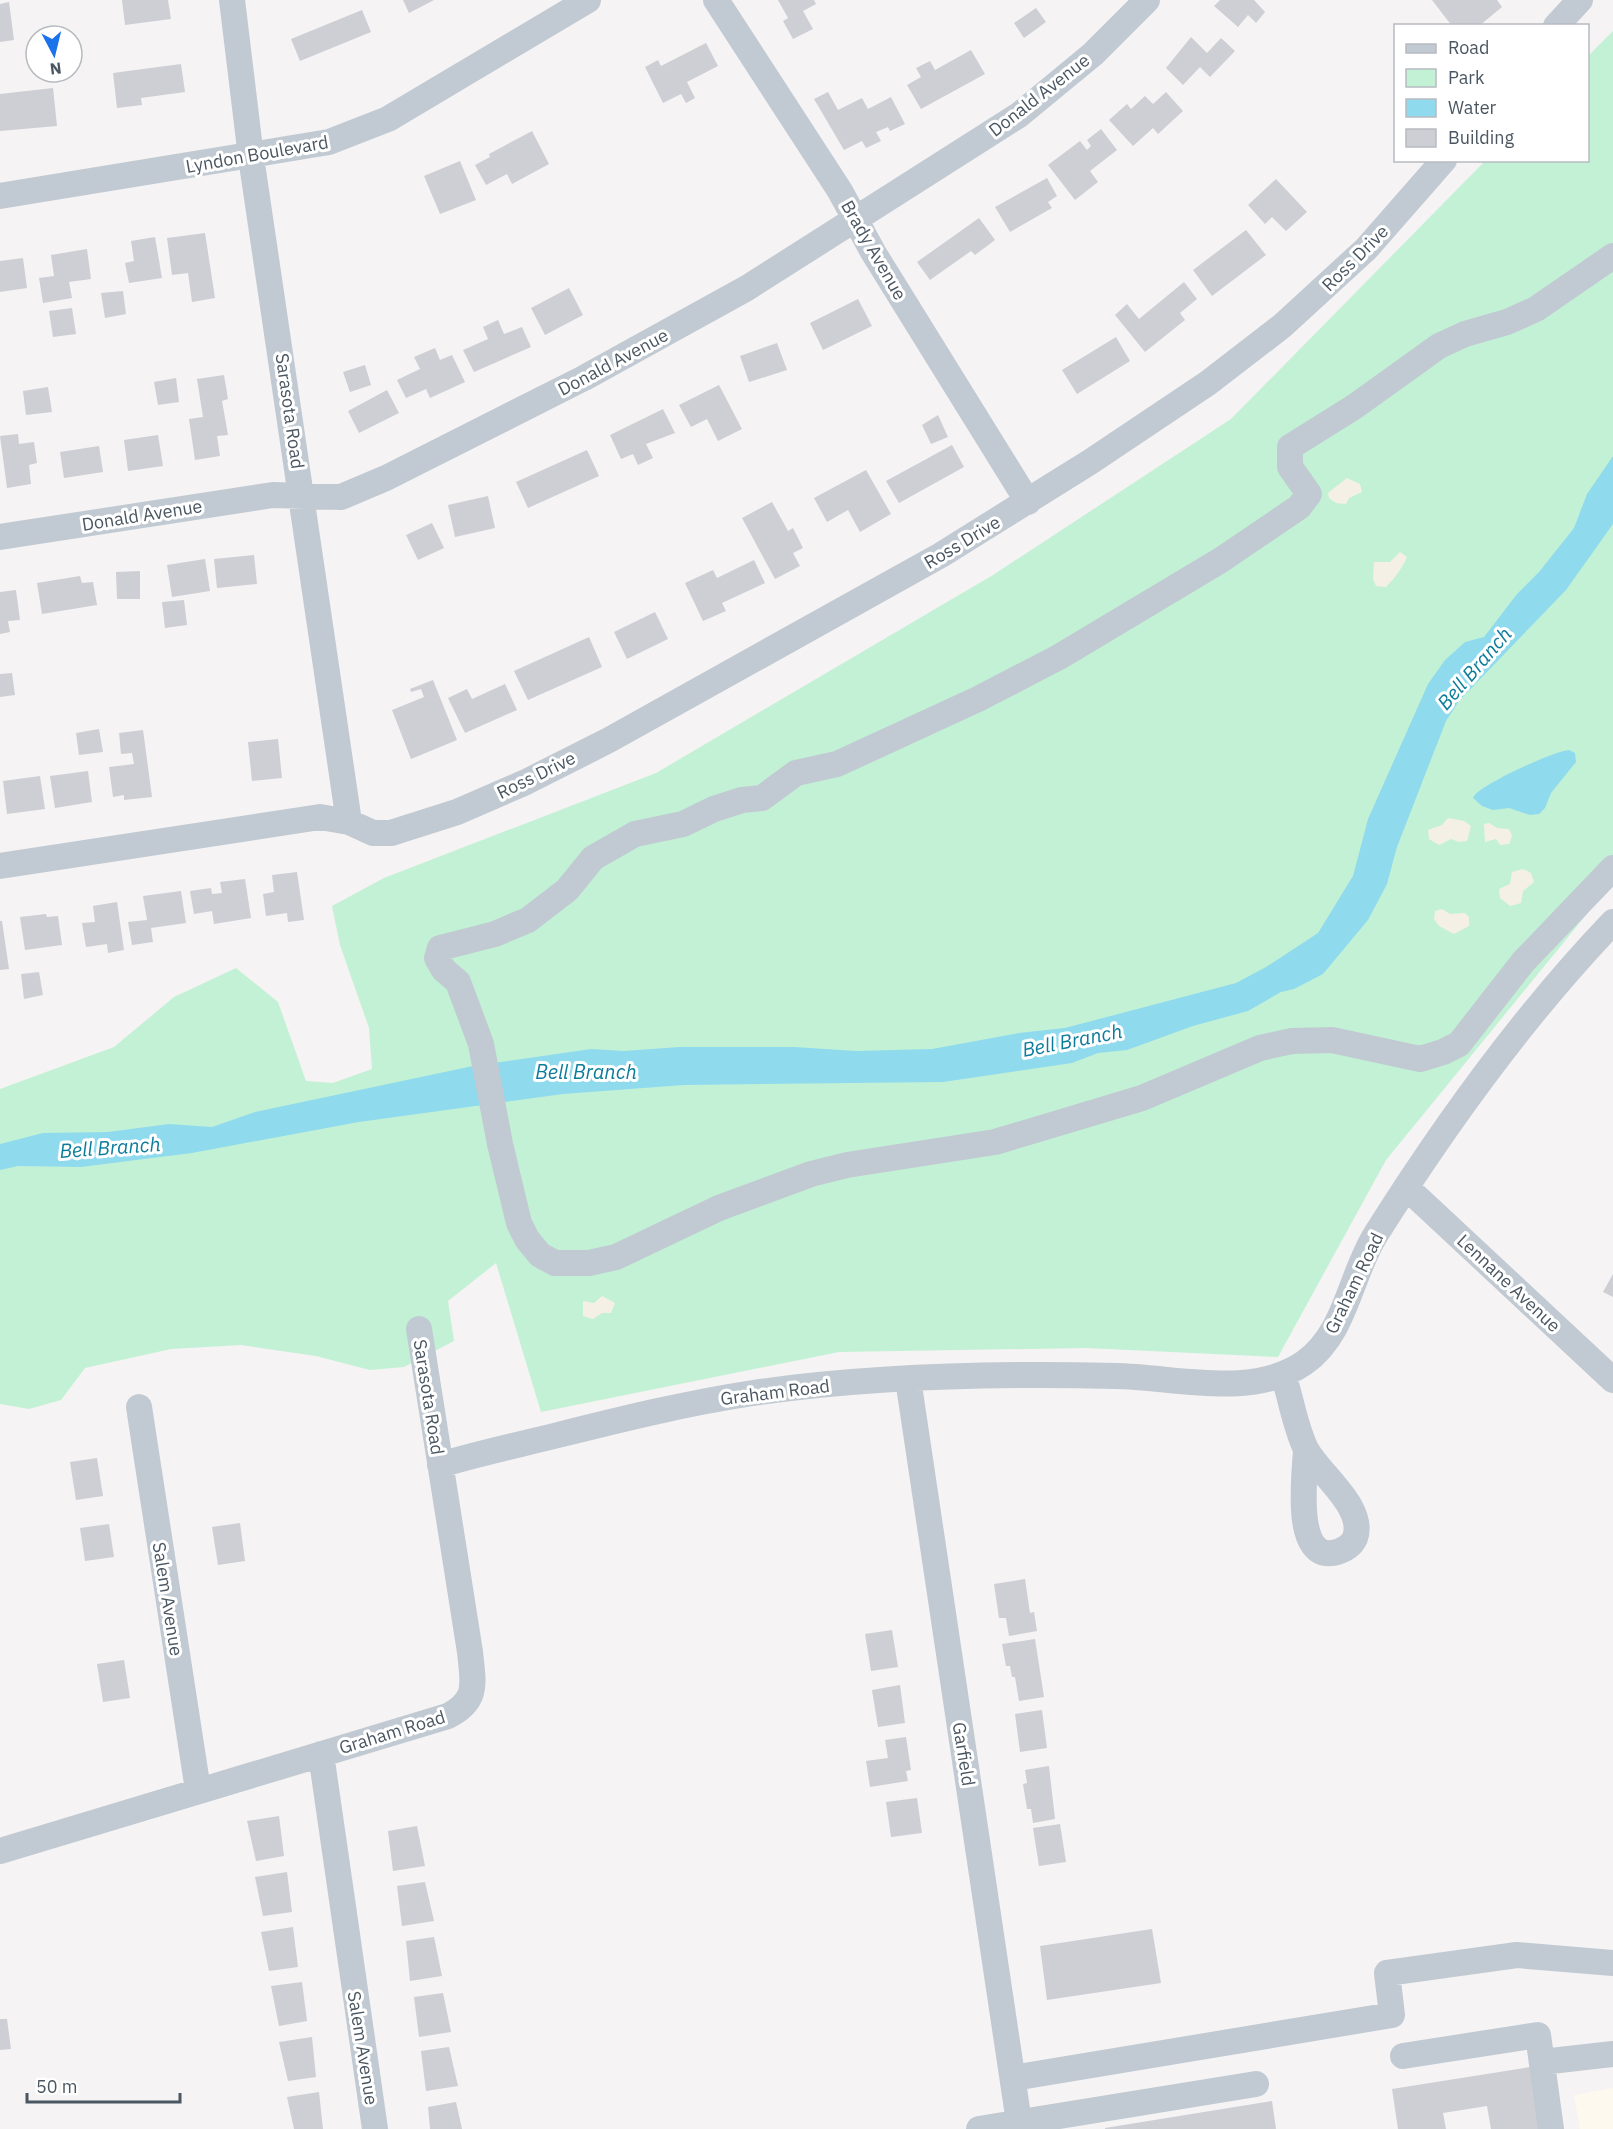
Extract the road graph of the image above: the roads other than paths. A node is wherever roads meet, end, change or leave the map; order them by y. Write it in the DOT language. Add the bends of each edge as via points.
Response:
graph roads {
  1 [pos="232,0"];
  2 [pos="588,0"];
  3 [pos="716,0"];
  4 [pos="1147,0"];
  5 [pos="1580,0"];
  6 [pos="1558,24"];
  7 [pos="251,157"];
  8 [pos="1442,162"];
  9 [pos="0,196"];
  10 [pos="855,220"];
  11 [pos="1613,256"];
  12 [pos="302,497"];
  13 [pos="1028,502"];
  14 [pos="0,537"];
  15 [pos="349,822"];
  16 [pos="0,866"];
  17 [pos="1613,868"];
  18 [pos="1613,922"];
  19 [pos="1406,1187"];
  20 [pos="419,1329"];
  21 [pos="1283,1374"];
  22 [pos="908,1379"];
  23 [pos="1613,1380"];
  24 [pos="139,1407"];
  25 [pos="1306,1450"];
  26 [pos="440,1465"];
  27 [pos="321,1754"];
  28 [pos="198,1790"];
  29 [pos="0,1851"];
  30 [pos="1613,1963"];
  31 [pos="1613,2054"];
  32 [pos="1403,2056"];
  33 [pos="1542,2062"];
  34 [pos="1013,2078"];
  35 [pos="1256,2084"];
  36 [pos="1020,2126"];
  37 [pos="375,2129"];
  38 [pos="979,2129"];
  39 [pos="1551,2129"];
  1 -- 7 [label="street, Sarasota Road"];
  2 -- 7 [label="street, Lyndon Boulevard" via="388,119 303,148"];
  3 -- 10 [label="street, Brady Avenue" via="840,190"];
  4 -- 10 [label="street, Donald Avenue" via="1093,54 1019,115"];
  5 -- 6 [label="street"];
  7 -- 9 [label="street, Lyndon Boulevard"];
  7 -- 12 [label="street, Sarasota Road"];
  8 -- 13 [label="street, Ross Drive" via="1359,256 1282,326 1208,383"];
  10 -- 12 [label="street, Donald Avenue" via="682,325 424,460 341,496"];
  10 -- 13 [label="street, Brady Avenue"];
  11 -- 17 [label="street" via="1536,309 1439,346 1354,407 1302,437 1290,447 1290,467 1309,494 1299,507 1221,560 1059,657 837,764 796,773 762,798 723,806 683,824 635,834 593,858 567,890 528,920 495,934 440,948 437,958 458,982 481,1044 519,1223 540,1255 555,1263 589,1263 616,1257 719,1208 811,1174 995,1142 1142,1098 1260,1048 1292,1041 1332,1040 1420,1059 1443,1052 1459,1044 1523,962"];
  12 -- 14 [label="street, Donald Avenue" via="273,495"];
  12 -- 15 [label="street, Sarasota Road"];
  13 -- 15 [label="street, Ross Drive" via="863,600 609,740 516,786 457,812 392,833 373,833"];
  15 -- 16 [label="street" via="320,817"];
  18 -- 19 [label="street, Graham Road" via="1521,1028"];
  19 -- 21 [label="street, Graham Road" via="1372,1239 1332,1332 1314,1354"];
  19 -- 23 [label="street, Lennane Avenue"];
  20 -- 26 [label="street, Sarasota Road"];
  21 -- 22 [label="street, Graham Road" via="1238,1384 1078,1375"];
  21 -- 25 [label="street"];
  22 -- 26 [label="street, Graham Road" via="791,1389 696,1403"];
  22 -- 34 [label="street, Garfield"];
  24 -- 28 [label="street, Salem Avenue"];
  26 -- 27 [label="street, Graham Road" via="470,1652 471,1697 448,1716"];
  27 -- 28 [label="street, Graham Road"];
  27 -- 37 [label="street, Salem Avenue"];
  28 -- 29 [label="street, Graham Road"];
  30 -- 34 [label="street" via="1517,1955 1388,1973 1392,2015"];
  31 -- 33 [label="street"];
  32 -- 33 [label="street" via="1538,2035"];
  33 -- 39 [label="street"];
  34 -- 36 [label="street, Garfield"];
  35 -- 36 [label="street" via="1057,2114"];
  36 -- 38 [label="street"];
}
